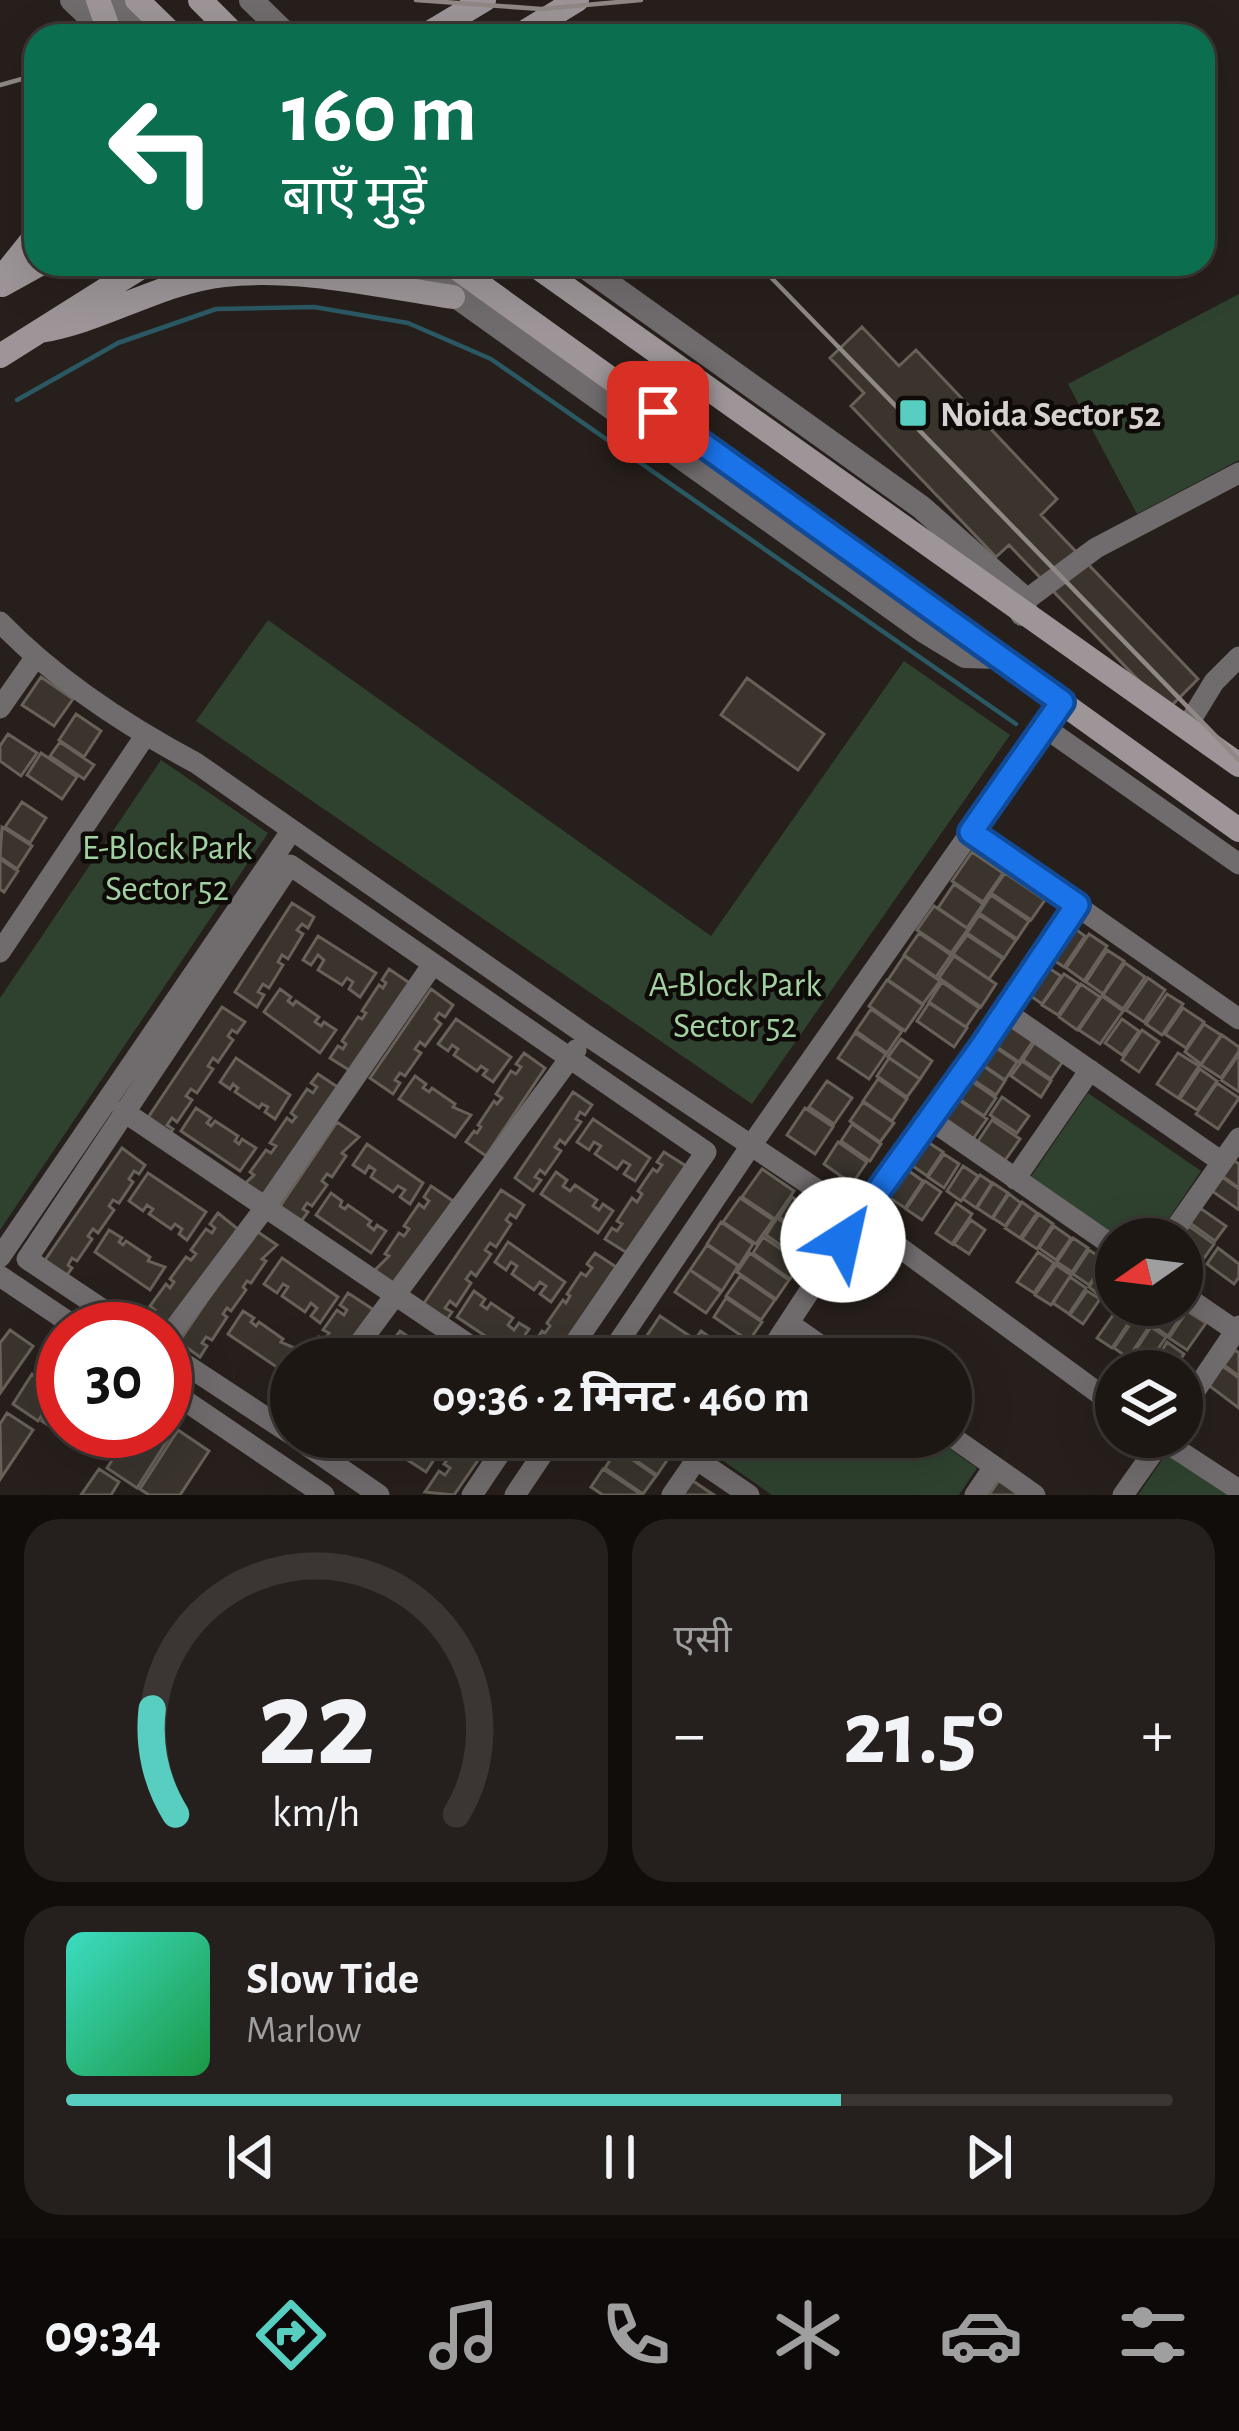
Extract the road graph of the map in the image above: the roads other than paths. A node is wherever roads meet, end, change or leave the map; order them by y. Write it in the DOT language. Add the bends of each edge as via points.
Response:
graph roads {
  1 [pos="72,0"];
  2 [pos="108,0"];
  3 [pos="137,0"];
  4 [pos="200,0"];
  5 [pos="250,0"];
  6 [pos="484,0"];
  7 [pos="568,6"];
  8 [pos="98,24"];
  9 [pos="133,24"];
  10 [pos="161,24"];
  11 [pos="224,24"];
  12 [pos="275,24"];
  13 [pos="444,24"];
  14 [pos="538,24"];
  15 [pos="24,251"];
  16 [pos="127,276"];
  17 [pos="219,276"];
  18 [pos="316,276"];
  19 [pos="426,276"];
  20 [pos="469,276"];
  21 [pos="550,276"];
  22 [pos="597,276"];
  23 [pos="0,283"];
  24 [pos="452,297"];
  25 [pos="40,331"];
  26 [pos="0,356"];
  27 [pos="1239,472"];
  28 [pos="1024,607"];
  29 [pos="0,622"];
  30 [pos="999,657"];
  31 [pos="1239,657"];
  32 [pos="35,658"];
  33 [pos="1062,702"];
  34 [pos="0,707"];
  35 [pos="1192,725"];
  36 [pos="1045,727"];
  37 [pos="145,736"];
  38 [pos="1239,755"];
  39 [pos="1239,764"];
  40 [pos="292,830"];
  41 [pos="1239,830"];
  42 [pos="971,832"];
  43 [pos="1239,864"];
  44 [pos="1077,905"];
  45 [pos="0,952"];
  46 [pos="433,964"];
  47 [pos="1006,1012"];
  48 [pos="1239,1019"];
  49 [pos="586,1035"];
  50 [pos="570,1058"];
  51 [pos="1090,1070"];
  52 [pos="123,1111"];
  53 [pos="931,1120"];
  54 [pos="1239,1138"];
  55 [pos="750,1147"];
  56 [pos="1222,1162"];
  57 [pos="1015,1179"];
  58 [pos="264,1209"];
  59 [pos="858,1217"];
  60 [pos="1183,1218"];
  61 [pos="1095,1234"];
  62 [pos="0,1257"];
  63 [pos="0,1276"];
  64 [pos="397,1294"];
  65 [pos="39,1302"];
  66 [pos="92,1302"];
  67 [pos="192,1305"];
  68 [pos="1203,1307"];
  69 [pos="790,1324"];
  70 [pos="1237,1329"];
  71 [pos="365,1338"];
  72 [pos="460,1338"];
  73 [pos="579,1338"];
  74 [pos="621,1338"];
  75 [pos="780,1338"];
  76 [pos="810,1338"];
  77 [pos="192,1369"];
  78 [pos="1203,1379"];
  79 [pos="1095,1391"];
  80 [pos="192,1405"];
  81 [pos="270,1421"];
  82 [pos="972,1451"];
  83 [pos="325,1458"];
  84 [pos="498,1458"];
  85 [pos="542,1458"];
  86 [pos="1148,1458"];
  87 [pos="1191,1458"];
  88 [pos="696,1460"];
  89 [pos="994,1467"];
  90 [pos="1239,1490"];
  91 [pos="521,1493"];
  92 [pos="324,1495"];
  93 [pos="379,1495"];
  94 [pos="472,1495"];
  95 [pos="672,1495"];
  96 [pos="749,1495"];
  97 [pos="975,1495"];
  98 [pos="1035,1495"];
  99 [pos="1123,1495"];
  1 -- 8 [label="street"];
  2 -- 9 [label="street"];
  3 -- 10 [label="main road"];
  4 -- 11 [label="main road"];
  5 -- 12 [label="street"];
  6 -- 13 [label="main road"];
  7 -- 14 [label="main road"];
  15 -- 23 [label="main road"];
  16 -- 25 [label="main road"];
  17 -- 25 [label="main road"];
  18 -- 24 [label="main road"];
  19 -- 24 [label="street"];
  20 -- 30 [label="main road"];
  21 -- 28 [label="main road"];
  22 -- 28 [label="street" via="921,507"];
  24 -- 30 [label="street" via="924,631 965,656"];
  25 -- 26 [label="main road"];
  27 -- 28 [label="street" via="1096,548"];
  28 -- 35 [label="main road"];
  29 -- 32 [label="street"];
  30 -- 33 [label="main road"];
  31 -- 35 [label="street" via="1214,682"];
  32 -- 34 [label="street"];
  32 -- 37 [label="street"];
  33 -- 36 [label="street"];
  33 -- 41 [label="main road"];
  35 -- 38 [label="street"];
  35 -- 39 [label="main road"];
  36 -- 42 [label="street"];
  36 -- 43 [label="street"];
  37 -- 40 [label="street"];
  37 -- 45 [label="street"];
  40 -- 49 [label="street"];
  40 -- 62 [label="street"];
  42 -- 44 [label="street"];
  42 -- 55 [label="street"];
  44 -- 47 [label="street"];
  44 -- 48 [label="street"];
  46 -- 50 [label="street"];
  46 -- 52 [label="street" via="290,865"];
  46 -- 58 [label="street"];
  47 -- 51 [label="street"];
  47 -- 53 [label="street"];
  49 -- 50 [label="street"];
  49 -- 55 [label="street"];
  50 -- 64 [label="street"];
  50 -- 73 [label="street" via="706,1152"];
  51 -- 56 [label="street"];
  51 -- 57 [label="street"];
  52 -- 58 [label="street"];
  52 -- 66 [label="street" via="27,1259"];
  53 -- 57 [label="street"];
  53 -- 59 [label="street"];
  54 -- 56 [label="street"];
  55 -- 59 [label="street"];
  55 -- 74 [label="street"];
  56 -- 60 [label="street"];
  57 -- 61 [label="street"];
  58 -- 64 [label="street"];
  58 -- 67 [label="street"];
  59 -- 69 [label="street"];
  59 -- 79 [label="street"];
  63 -- 65 [label="street"];
  64 -- 71 [label="street"];
  64 -- 72 [label="street"];
  68 -- 70 [label="street"];
  69 -- 75 [label="street"];
  69 -- 76 [label="street"];
  70 -- 78 [label="street"];
  77 -- 81 [label="street"];
  80 -- 92 [label="street"];
  82 -- 89 [label="street"];
  83 -- 93 [label="street"];
  84 -- 94 [label="street"];
  85 -- 91 [label="street"];
  86 -- 99 [label="street"];
  87 -- 90 [label="street"];
  88 -- 95 [label="street"];
  88 -- 96 [label="street"];
  89 -- 97 [label="street"];
  89 -- 98 [label="street"];
}
